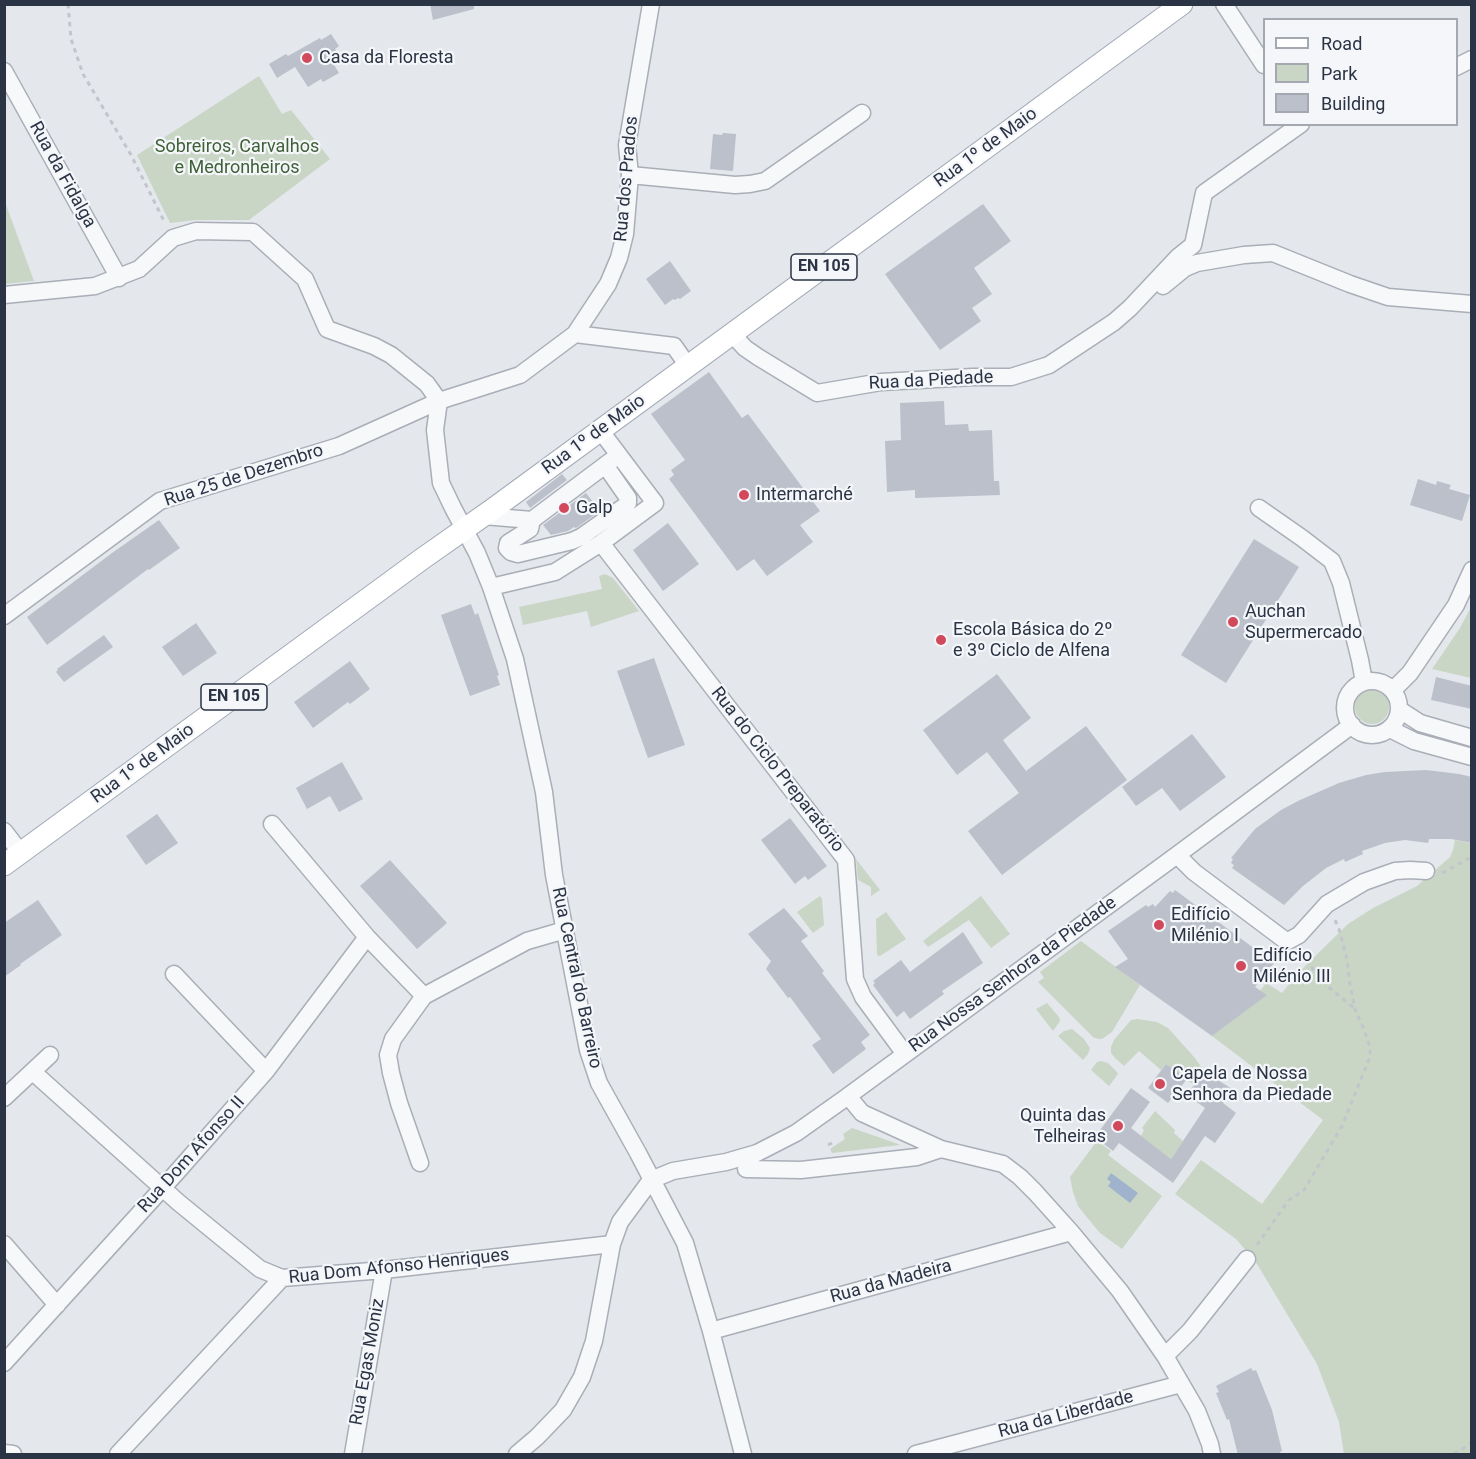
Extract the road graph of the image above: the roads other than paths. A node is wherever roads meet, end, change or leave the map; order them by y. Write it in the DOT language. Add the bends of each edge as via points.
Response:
graph roads {
  1 [pos="651,4"];
  2 [pos="1182,4"];
  3 [pos="1224,4"];
  4 [pos="1472,60"];
  5 [pos="1263,63"];
  6 [pos="1458,66"];
  7 [pos="4,71"];
  8 [pos="862,113"];
  9 [pos="1298,126"];
  10 [pos="630,175"];
  11 [pos="1193,245"];
  12 [pos="1244,255"];
  13 [pos="119,278"];
  14 [pos="4,295"];
  15 [pos="1472,304"];
  16 [pos="1130,308"];
  17 [pos="575,334"];
  18 [pos="732,334"];
  19 [pos="688,366"];
  20 [pos="439,401"];
  21 [pos="600,430"];
  22 [pos="611,460"];
  23 [pos="1258,508"];
  24 [pos="483,516"];
  25 [pos="532,520"];
  26 [pos="464,529"];
  27 [pos="601,543"];
  28 [pos="1472,570"];
  29 [pos="491,587"];
  30 [pos="4,616"];
  31 [pos="1364,682"];
  32 [pos="1393,690"];
  33 [pos="1400,710"];
  34 [pos="1352,726"];
  35 [pos="1390,729"];
  36 [pos="1472,738"];
  37 [pos="1472,757"];
  38 [pos="272,824"];
  39 [pos="4,831"];
  40 [pos="1177,855"];
  41 [pos="13,859"];
  42 [pos="1426,871"];
  43 [pos="565,930"];
  44 [pos="367,937"];
  45 [pos="174,974"];
  46 [pos="424,996"];
  47 [pos="905,1054"];
  48 [pos="50,1055"];
  49 [pos="266,1071"];
  50 [pos="33,1072"];
  51 [pos="848,1096"];
  52 [pos="4,1098"];
  53 [pos="941,1149"];
  54 [pos="420,1163"];
  55 [pos="746,1169"];
  56 [pos="651,1180"];
  57 [pos="162,1188"];
  58 [pos="1071,1232"];
  59 [pos="4,1244"];
  60 [pos="612,1244"];
  61 [pos="1247,1259"];
  62 [pos="384,1270"];
  63 [pos="282,1278"];
  64 [pos="57,1305"];
  65 [pos="711,1332"];
  66 [pos="1165,1356"];
  67 [pos="4,1363"];
  68 [pos="1181,1384"];
  69 [pos="4,1452"];
  70 [pos="13,1455"];
  71 [pos="118,1455"];
  72 [pos="353,1455"];
  73 [pos="517,1455"];
  74 [pos="743,1455"];
  75 [pos="916,1455"];
  76 [pos="1212,1455"];
  1 -- 10 [label="street, Rua dos Prados" via="627,146"];
  2 -- 18 [label="main road, Rua 1º de Maio / EN 105"];
  3 -- 5 [label="street"];
  4 -- 6 [label="street"];
  7 -- 13 [label="street, Rua da Fidalga"];
  8 -- 10 [label="street" via="765,181 735,184"];
  9 -- 11 [label="street" via="1204,193"];
  10 -- 17 [label="street, Rua dos Prados" via="619,258 609,284"];
  11 -- 12 [label="street" via="1197,251"];
  11 -- 16 [label="street"];
  12 -- 15 [label="street" via="1273,252 1388,297"];
  12 -- 16 [label="street" via="1185,268"];
  13 -- 14 [label="street" via="95,286"];
  13 -- 20 [label="street" via="139,269 173,238 196,231 253,232 305,279 327,329 391,356 427,384"];
  16 -- 18 [label="street, Rua da Piedade" via="1048,365 1011,377 880,382 817,393 745,348"];
  17 -- 19 [label="street" via="674,346"];
  17 -- 20 [label="street, Rua dos Prados" via="520,375"];
  18 -- 19 [label="main road, Rua 1º de Maio / EN 105"];
  19 -- 21 [label="main road, Rua 1º de Maio / EN 105"];
  20 -- 26 [label="street, Rua Central do Barreiro" via="435,430 441,483"];
  20 -- 30 [label="street, Rua 25 de Dezembro" via="339,446 160,501"];
  21 -- 22 [label="street"];
  21 -- 24 [label="main road, Rua 1º de Maio / EN 105"];
  22 -- 25 [label="street"];
  22 -- 25 [label="street" via="628,498 625,506 572,541 518,554 511,552 508,543 530,529"];
  22 -- 27 [label="street" via="655,503"];
  23 -- 31 [label="street" via="1332,561 1344,593"];
  24 -- 25 [label="street"];
  24 -- 26 [label="main road, Rua 1º de Maio / EN 105"];
  26 -- 29 [label="street, Rua Central do Barreiro"];
  26 -- 41 [label="main road, Rua 1º de Maio / EN 105"];
  27 -- 29 [label="street" via="555,572"];
  27 -- 47 [label="street, Rua do Ciclo Preparatório" via="846,860 855,979"];
  28 -- 32 [label="street" via="1456,605 1410,673"];
  29 -- 43 [label="street, Rua Central do Barreiro" via="515,659 542,782"];
  31 -- 32 [label="street" via="1375,681"];
  31 -- 34 [label="street" via="1348,695 1346,716"];
  32 -- 33 [label="street"];
  33 -- 35 [label="street"];
  33 -- 36 [label="street" via="1420,723"];
  34 -- 35 [label="street" via="1370,735"];
  34 -- 40 [label="street, Rua Nossa Senhora da Piedade"];
  35 -- 37 [label="street" via="1414,741"];
  38 -- 44 [label="street"];
  39 -- 41 [label="street"];
  40 -- 42 [label="street" via="1194,872 1288,941 1299,935 1327,904 1364,882 1387,873"];
  40 -- 47 [label="street, Rua Nossa Senhora da Piedade"];
  43 -- 46 [label="street" via="527,941"];
  43 -- 56 [label="street, Rua Central do Barreiro" via="588,1050 599,1083"];
  44 -- 46 [label="street"];
  44 -- 49 [label="street, Rua Dom Afonso II"];
  45 -- 49 [label="street"];
  46 -- 54 [label="street" via="393,1039 388,1055 399,1103"];
  47 -- 51 [label="street, Rua Nossa Senhora da Piedade"];
  48 -- 50 [label="street"];
  49 -- 57 [label="street, Rua Dom Afonso II"];
  50 -- 52 [label="street"];
  50 -- 57 [label="street"];
  51 -- 53 [label="street" via="862,1113"];
  51 -- 56 [label="street, Rua Nossa Senhora da Piedade" via="796,1133 757,1153 673,1171"];
  53 -- 55 [label="street" via="917,1157 801,1170"];
  53 -- 58 [label="street" via="1003,1164"];
  56 -- 60 [label="street" via="620,1222"];
  56 -- 65 [label="street, Rua Central do Barreiro" via="685,1243"];
  57 -- 63 [label="street" via="260,1269"];
  57 -- 64 [label="street, Rua Dom Afonso II"];
  58 -- 65 [label="street, Rua da Madeira"];
  58 -- 66 [label="street"];
  59 -- 64 [label="street"];
  60 -- 62 [label="street, Rua Dom Afonso Henriques"];
  60 -- 73 [label="street" via="594,1341 582,1377 563,1410"];
  61 -- 66 [label="street"];
  62 -- 63 [label="street, Rua Dom Afonso Henriques"];
  62 -- 72 [label="street, Rua Egas Moniz"];
  63 -- 71 [label="street, Rua Dom Afonso Henriques"];
  64 -- 67 [label="street, Rua Dom Afonso II"];
  65 -- 74 [label="street, Rua Central do Barreiro"];
  66 -- 68 [label="street"];
  68 -- 75 [label="street, Rua da Liberdade"];
  68 -- 76 [label="street" via="1197,1411"];
  69 -- 70 [label="street"];
}
